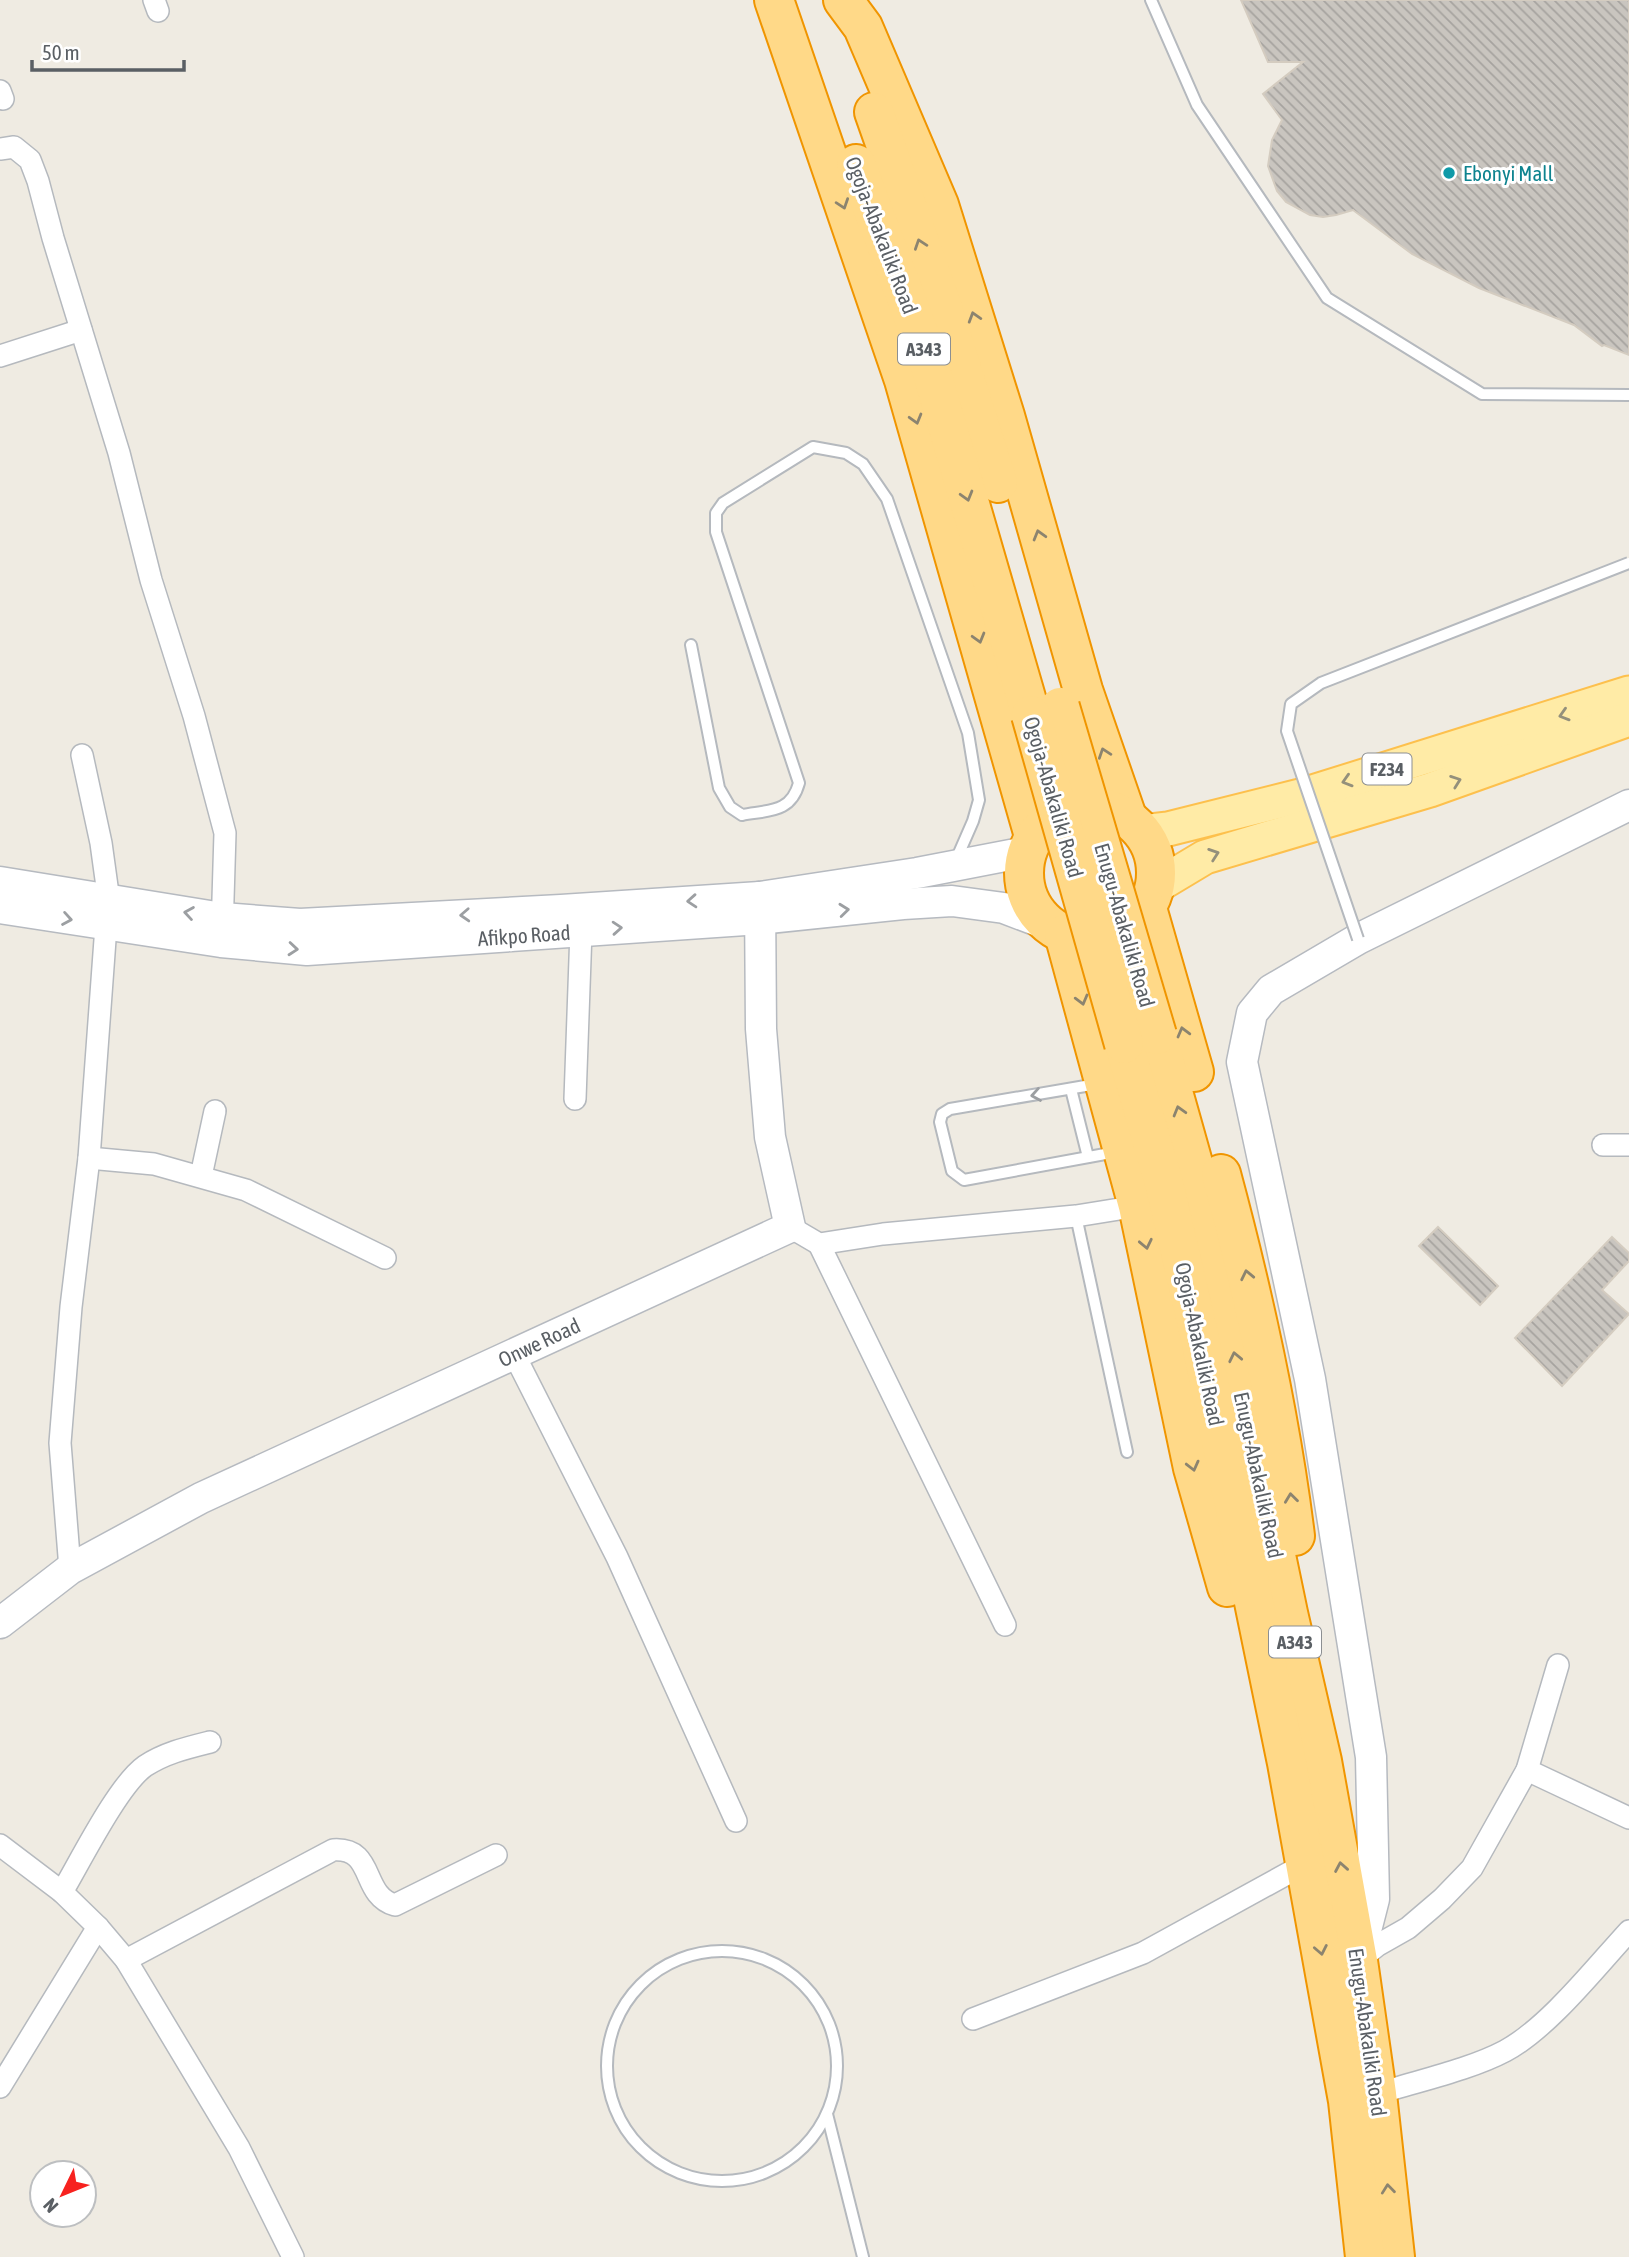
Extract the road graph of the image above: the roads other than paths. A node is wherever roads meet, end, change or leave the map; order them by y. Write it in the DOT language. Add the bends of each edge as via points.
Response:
graph roads {
  1 [pos="774,0"];
  2 [pos="835,0"];
  3 [pos="843,0"];
  4 [pos="1151,0"];
  5 [pos="0,149"];
  6 [pos="81,330"];
  7 [pos="0,356"];
  8 [pos="1629,395"];
  9 [pos="1629,563"];
  10 [pos="691,645"];
  11 [pos="1629,693"];
  12 [pos="1046,711"];
  13 [pos="1629,719"];
  14 [pos="82,755"];
  15 [pos="1395,767"];
  16 [pos="1407,797"];
  17 [pos="1629,804"];
  18 [pos="1134,825"];
  19 [pos="1030,844"];
  20 [pos="954,866"];
  21 [pos="0,882"];
  22 [pos="1151,898"];
  23 [pos="0,908"];
  24 [pos="760,908"];
  25 [pos="108,913"];
  26 [pos="1056,929"];
  27 [pos="222,930"];
  28 [pos="581,931"];
  29 [pos="1358,939"];
  30 [pos="1141,1039"];
  31 [pos="1087,1086"];
  32 [pos="575,1099"];
  33 [pos="215,1111"];
  34 [pos="1603,1145"];
  35 [pos="1629,1145"];
  36 [pos="1105,1154"];
  37 [pos="89,1158"];
  38 [pos="201,1176"];
  39 [pos="1138,1206"];
  40 [pos="1076,1216"];
  41 [pos="790,1227"];
  42 [pos="819,1244"];
  43 [pos="384,1258"];
  44 [pos="514,1354"];
  45 [pos="1127,1452"];
  46 [pos="70,1569"];
  47 [pos="1257,1619"];
  48 [pos="0,1623"];
  49 [pos="1005,1625"];
  50 [pos="1558,1665"];
  51 [pos="209,1742"];
  52 [pos="1305,1762"];
  53 [pos="1527,1770"];
  54 [pos="1629,1818"];
  55 [pos="736,1821"];
  56 [pos="0,1845"];
  57 [pos="496,1855"];
  58 [pos="1305,1864"];
  59 [pos="62,1892"];
  60 [pos="98,1927"];
  61 [pos="1629,1931"];
  62 [pos="126,1960"];
  63 [pos="1358,1961"];
  64 [pos="973,2019"];
  65 [pos="0,2087"];
  66 [pos="1377,2094"];
  67 [pos="827,2114"];
  68 [pos="293,2257"];
  69 [pos="863,2257"];
  70 [pos="1365,2257"];
  71 [pos="1395,2257"];
  1 -- 12 [label="highway, Ogoja-Abakaliki Road / A343, one-way" via="811,59 867,191"];
  1 -- 19 [label="highway, one-way" via="904,380"];
  12 -- 2 [label="highway, Ogoja-Abakaliki Road / A343, one-way" via="1004,501 941,302"];
  18 -- 3 [label="highway, one-way" via="1083,690 939,205 863,27"];
  4 -- 8 [label="lane" via="1197,105 1327,298 1482,394"];
  5 -- 6 [label="street" via="14,147 30,160"];
  6 -- 7 [label="street"];
  6 -- 27 [label="street" via="225,833"];
  9 -- 29 [label="lane, bridge" via="1321,683 1291,704 1287,731"];
  10 -- 20 [label="lane" via="719,788 730,807 742,815 784,807 799,783 716,531 716,513 723,503 813,447 846,453 863,464 887,499 968,733 979,800"];
  11 -- 15 [label="main road, F234, one-way"];
  12 -- 30 [label="highway, Ogoja-Abakaliki Road / A343, bridge"];
  16 -- 13 [label="main road, F234, one-way"];
  14 -- 25 [label="street" via="102,843"];
  15 -- 16 [label="main road"];
  15 -- 18 [label="main road, F234, one-way" via="1168,829"];
  22 -- 16 [label="main road, F234, one-way" via="1205,857"];
  17 -- 29 [label="main road"];
  18 -- 19 [label="highway" via="1103,807 1076,807 1052,817"];
  18 -- 22 [label="highway" via="1152,849 1156,868"];
  19 -- 20 [label="main road, Afikpo Road"];
  19 -- 26 [label="highway" via="1023,871 1025,891 1033,909"];
  20 -- 24 [label="main road, Afikpo Road"];
  21 -- 25 [label="main road, Afikpo Road"];
  22 -- 26 [label="highway" via="1135,922 1119,933 1082,939"];
  52 -- 22 [label="highway, one-way" via="1286,1460 1240,1246"];
  23 -- 25 [label="main road, Afikpo Road, one-way"];
  24 -- 26 [label="main road, Afikpo Road, one-way" via="952,901 1004,908"];
  24 -- 27 [label="main road, Afikpo Road, one-way" via="561,910"];
  28 -- 24 [label="main road, Afikpo Road, one-way"];
  24 -- 41 [label="main road" via="761,1029 770,1137"];
  25 -- 27 [label="main road, Afikpo Road"];
  25 -- 37 [label="street"];
  26 -- 31 [label="highway, one-way"];
  27 -- 28 [label="main road, Afikpo Road, one-way" via="307,950"];
  28 -- 32 [label="street"];
  29 -- 63 [label="main road" via="1271,990 1252,1013 1242,1062 1310,1379 1371,1757 1374,1899"];
  30 -- 47 [label="highway, Ogoja-Abakaliki Road / A343" via="1165,1187"];
  52 -- 30 [label="highway, Enugu-Abakaliki Road / A343, one-way" via="1288,1613 1198,1181"];
  31 -- 36 [label="highway"];
  31 -- 36 [label="lane, one-way" via="942,1114 952,1171 964,1180"];
  33 -- 38 [label="street"];
  34 -- 35 [label="street"];
  36 -- 39 [label="highway"];
  37 -- 38 [label="street" via="154,1164"];
  37 -- 46 [label="street" via="61,1443"];
  38 -- 43 [label="street" via="246,1190"];
  39 -- 40 [label="street"];
  39 -- 52 [label="highway, one-way" via="1193,1468 1259,1698"];
  40 -- 42 [label="street"];
  40 -- 45 [label="lane"];
  41 -- 42 [label="street"];
  41 -- 44 [label="main road, Onwe Road"];
  42 -- 49 [label="street"];
  44 -- 46 [label="main road, Onwe Road" via="201,1498"];
  44 -- 55 [label="street" via="617,1557"];
  46 -- 48 [label="main road, Onwe Road"];
  47 -- 52 [label="highway, Enugu-Abakaliki Road / A343"];
  50 -- 53 [label="street"];
  51 -- 59 [label="street" via="173,1751 142,1768 120,1793"];
  52 -- 58 [label="highway, Enugu-Abakaliki Road / A343"];
  63 -- 52 [label="highway, Enugu-Abakaliki Road / A343, one-way"];
  53 -- 54 [label="street"];
  53 -- 63 [label="street" via="1472,1868 1443,1899"];
  56 -- 59 [label="street"];
  57 -- 62 [label="street" via="395,1905 379,1896 357,1855 347,1849 333,1850"];
  58 -- 64 [label="street" via="1143,1953"];
  58 -- 70 [label="highway, Enugu-Abakaliki Road / A343, one-way" via="1348,2101"];
  59 -- 60 [label="street"];
  60 -- 62 [label="street"];
  60 -- 65 [label="street"];
  61 -- 66 [label="street" via="1540,2026 1505,2051"];
  62 -- 68 [label="street" via="239,2148"];
  63 -- 66 [label="highway, Enugu-Abakaliki Road / A343"];
  71 -- 66 [label="highway, Enugu-Abakaliki Road / A343, one-way"];
  67 -- 67 [label="lane" via="837,2078 828,2022 808,1990 761,1958 724,1951 678,1960 639,1986 618,2017 608,2054 613,2101 637,2142 683,2174 740,2180 775,2168 806,2146"];
  67 -- 69 [label="lane"];
}
